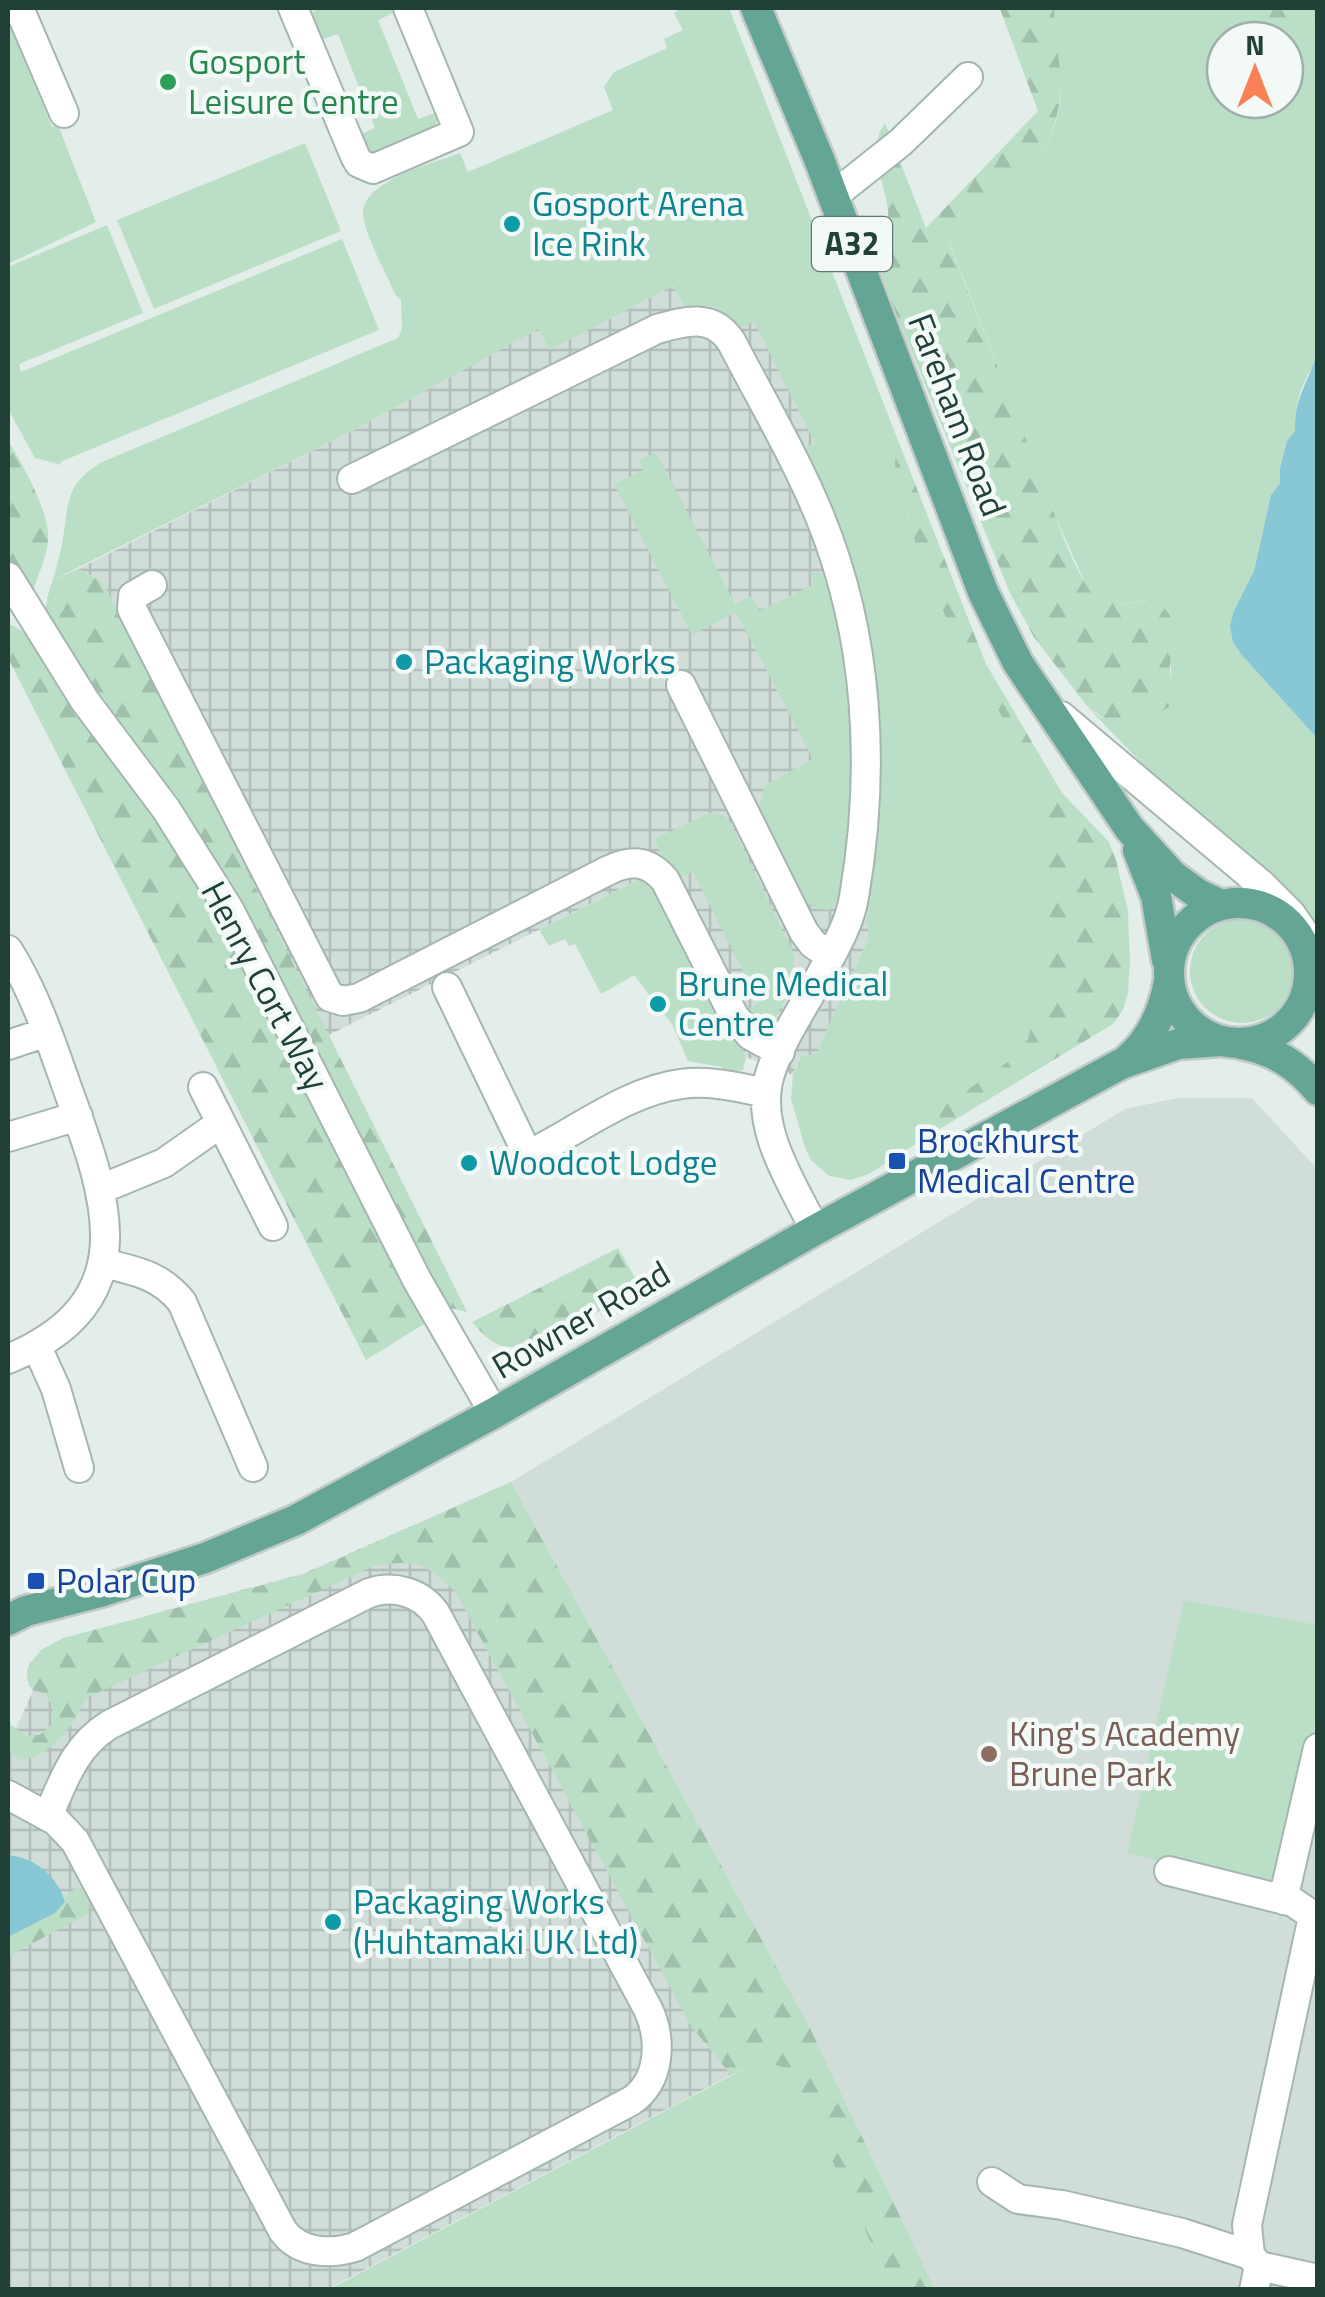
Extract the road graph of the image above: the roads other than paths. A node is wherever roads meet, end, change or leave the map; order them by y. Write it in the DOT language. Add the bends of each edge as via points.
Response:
graph roads {
  1 [pos="19,8"];
  2 [pos="293,8"];
  3 [pos="408,8"];
  4 [pos="756,8"];
  5 [pos="968,77"];
  6 [pos="64,113"];
  7 [pos="834,196"];
  8 [pos="352,479"];
  9 [pos="8,577"];
  10 [pos="152,585"];
  11 [pos="681,685"];
  12 [pos="1044,702"];
  13 [pos="1129,828"];
  14 [pos="1221,905"];
  15 [pos="1308,944"];
  16 [pos="8,950"];
  17 [pos="831,956"];
  18 [pos="1318,961"];
  19 [pos="1168,977"];
  20 [pos="447,986"];
  21 [pos="47,1032"];
  22 [pos="1230,1042"];
  23 [pos="8,1046"];
  24 [pos="780,1052"];
  25 [pos="1121,1064"];
  26 [pos="203,1086"];
  27 [pos="1318,1090"];
  28 [pos="766,1093"];
  29 [pos="78,1116"];
  30 [pos="221,1123"];
  31 [pos="8,1137"];
  32 [pos="101,1188"];
  33 [pos="273,1226"];
  34 [pos="815,1230"];
  35 [pos="103,1263"];
  36 [pos="37,1347"];
  37 [pos="8,1359"];
  38 [pos="494,1413"];
  39 [pos="252,1466"];
  40 [pos="79,1468"];
  41 [pos="8,1616"];
  42 [pos="1318,1748"];
  43 [pos="8,1794"];
  44 [pos="48,1816"];
  45 [pos="1169,1871"];
  46 [pos="1284,1900"];
  47 [pos="992,2182"];
  48 [pos="1254,2270"];
  49 [pos="1318,2278"];
  1 -- 6 [label="street"];
  2 -- 3 [label="street" via="355,156 372,169 459,132"];
  4 -- 7 [label="main road, Fareham Road / A32"];
  5 -- 7 [label="street"];
  7 -- 12 [label="main road, Fareham Road / A32" via="983,592"];
  8 -- 17 [label="street" via="650,332 693,320 723,330 820,518 859,658 864,807 851,910"];
  9 -- 38 [label="street, Henry Cort Way" via="230,911 416,1280"];
  10 -- 24 [label="street" via="133,596 132,609 330,996 359,998 607,870 641,862 665,880 734,1016"];
  11 -- 17 [label="street" via="804,932"];
  12 -- 13 [label="main road, Fareham Road / A32"];
  12 -- 15 [label="street" via="1262,885 1291,914"];
  13 -- 14 [label="main road, Fareham Road / A32" via="1172,875"];
  13 -- 19 [label="main road, Fareham Road / A32" via="1156,896"];
  14 -- 15 [label="main road" via="1264,908"];
  14 -- 19 [label="main road" via="1187,925 1173,947"];
  15 -- 18 [label="main road"];
  15 -- 22 [label="main road" via="1301,1006 1275,1034"];
  16 -- 21 [label="street"];
  17 -- 24 [label="street"];
  19 -- 22 [label="main road" via="1185,1019 1201,1033"];
  19 -- 25 [label="main road, Rowner Road" via="1157,1020"];
  20 -- 28 [label="street" via="526,1151 674,1084"];
  21 -- 23 [label="street"];
  21 -- 29 [label="street"];
  22 -- 25 [label="main road, Rowner Road" via="1178,1044"];
  22 -- 27 [label="main road" via="1273,1052"];
  24 -- 28 [label="street"];
  25 -- 34 [label="main road, Rowner Road"];
  26 -- 30 [label="street"];
  28 -- 34 [label="street" via="771,1135"];
  29 -- 31 [label="street"];
  29 -- 32 [label="street"];
  30 -- 32 [label="street" via="164,1163"];
  30 -- 33 [label="street"];
  32 -- 35 [label="street"];
  34 -- 38 [label="main road, Rowner Road"];
  35 -- 36 [label="street" via="70,1324"];
  35 -- 39 [label="street" via="148,1274 182,1302"];
  36 -- 37 [label="street"];
  36 -- 40 [label="street"];
  38 -- 41 [label="main road, Rowner Road" via="242,1544"];
  42 -- 46 [label="street"];
  43 -- 44 [label="street"];
  44 -- 44 [label="street" via="74,1757 109,1725 370,1592 412,1594 436,1614 648,2009 657,2036 650,2080 631,2101 355,2246 328,2252 299,2246 283,2231 80,1848"];
  45 -- 46 [label="street"];
  46 -- 48 [label="street" via="1310,1913 1312,1928 1247,2225"];
  47 -- 48 [label="street" via="1018,2199 1182,2234"];
  48 -- 49 [label="street"];
}
